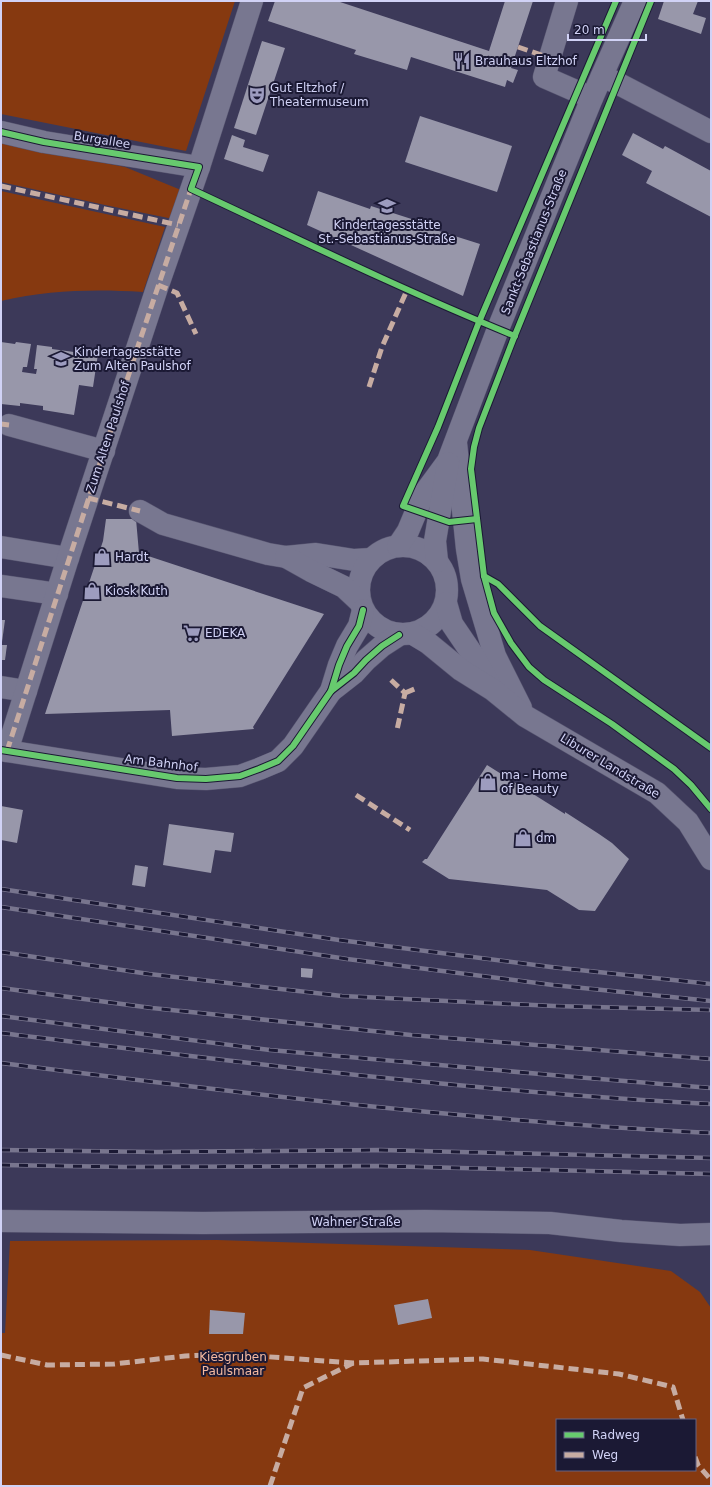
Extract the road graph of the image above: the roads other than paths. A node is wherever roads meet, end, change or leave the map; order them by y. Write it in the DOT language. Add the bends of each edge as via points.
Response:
graph roads {
  1 [pos="252,1"];
  2 [pos="567,1"];
  3 [pos="635,1"];
  4 [pos="602,76"];
  5 [pos="592,98"];
  6 [pos="1,132"];
  7 [pos="711,132"];
  8 [pos="199,167"];
  9 [pos="9,425"];
  10 [pos="104,450"];
  11 [pos="452,452"];
  12 [pos="140,511"];
  13 [pos="398,546"];
  14 [pos="1,547"];
  15 [pos="286,557"];
  16 [pos="68,558"];
  17 [pos="371,559"];
  18 [pos="437,561"];
  19 [pos="1,586"];
  20 [pos="57,594"];
  21 [pos="446,603"];
  22 [pos="362,606"];
  23 [pos="406,634"];
  24 [pos="1,688"];
  25 [pos="493,690"];
  26 [pos="26,691"];
  27 [pos="331,691"];
  28 [pos="525,716"];
  29 [pos="4,751"];
  30 [pos="711,859"];
  31 [pos="1,1221"];
  32 [pos="711,1234"];
  1 -- 8 [label="street"];
  2 -- 5 [label="street" via="544,78"];
  3 -- 4 [label="street, Sankt-Sebastianus-Straße"];
  4 -- 5 [label="street, Sankt-Sebastianus-Straße"];
  4 -- 7 [label="street"];
  5 -- 11 [label="street, Sankt-Sebastianus-Straße" via="498,329"];
  6 -- 8 [label="street, Burgallee" via="44,142"];
  8 -- 10 [label="street, Zum Alten Paulshof"];
  9 -- 10 [label="street"];
  10 -- 16 [label="street, Zum Alten Paulshof"];
  11 -- 13 [label="street, Sankt-Sebastianus-Straße" via="424,495 408,531"];
  11 -- 18 [label="street" via="435,541"];
  11 -- 28 [label="street" via="474,585 495,656"];
  12 -- 15 [label="street" via="178,529"];
  13 -- 17 [label="street" via="385,550"];
  13 -- 18 [label="street" via="406,545 420,549"];
  14 -- 16 [label="street"];
  15 -- 17 [label="street" via="316,554 354,560"];
  15 -- 22 [label="street" via="344,587"];
  16 -- 20 [label="street, Zum Alten Paulshof"];
  17 -- 22 [label="street" via="359,583"];
  18 -- 21 [label="street" via="446,578"];
  19 -- 20 [label="street"];
  20 -- 26 [label="street, Zum Alten Paulshof"];
  21 -- 23 [label="street" via="439,617 428,627"];
  21 -- 25 [label="street, Liburer Landstraße" via="452,624"];
  22 -- 23 [label="street" via="380,628"];
  22 -- 27 [label="street, Am Bahnhof" via="358,626 339,664"];
  23 -- 25 [label="street, Liburer Landstraße" via="428,643 461,670"];
  23 -- 27 [label="street, Am Bahnhof" via="382,646"];
  24 -- 26 [label="street"];
  25 -- 28 [label="street, Liburer Landstraße"];
  26 -- 29 [label="street, Zum Alten Paulshof"];
  27 -- 29 [label="street, Am Bahnhof" via="293,746 278,761 240,776 177,778"];
  28 -- 30 [label="street, Liburer Landstraße" via="657,792 688,822"];
  31 -- 32 [label="street, Wahner Straße" via="550,1223 621,1232"];
}
